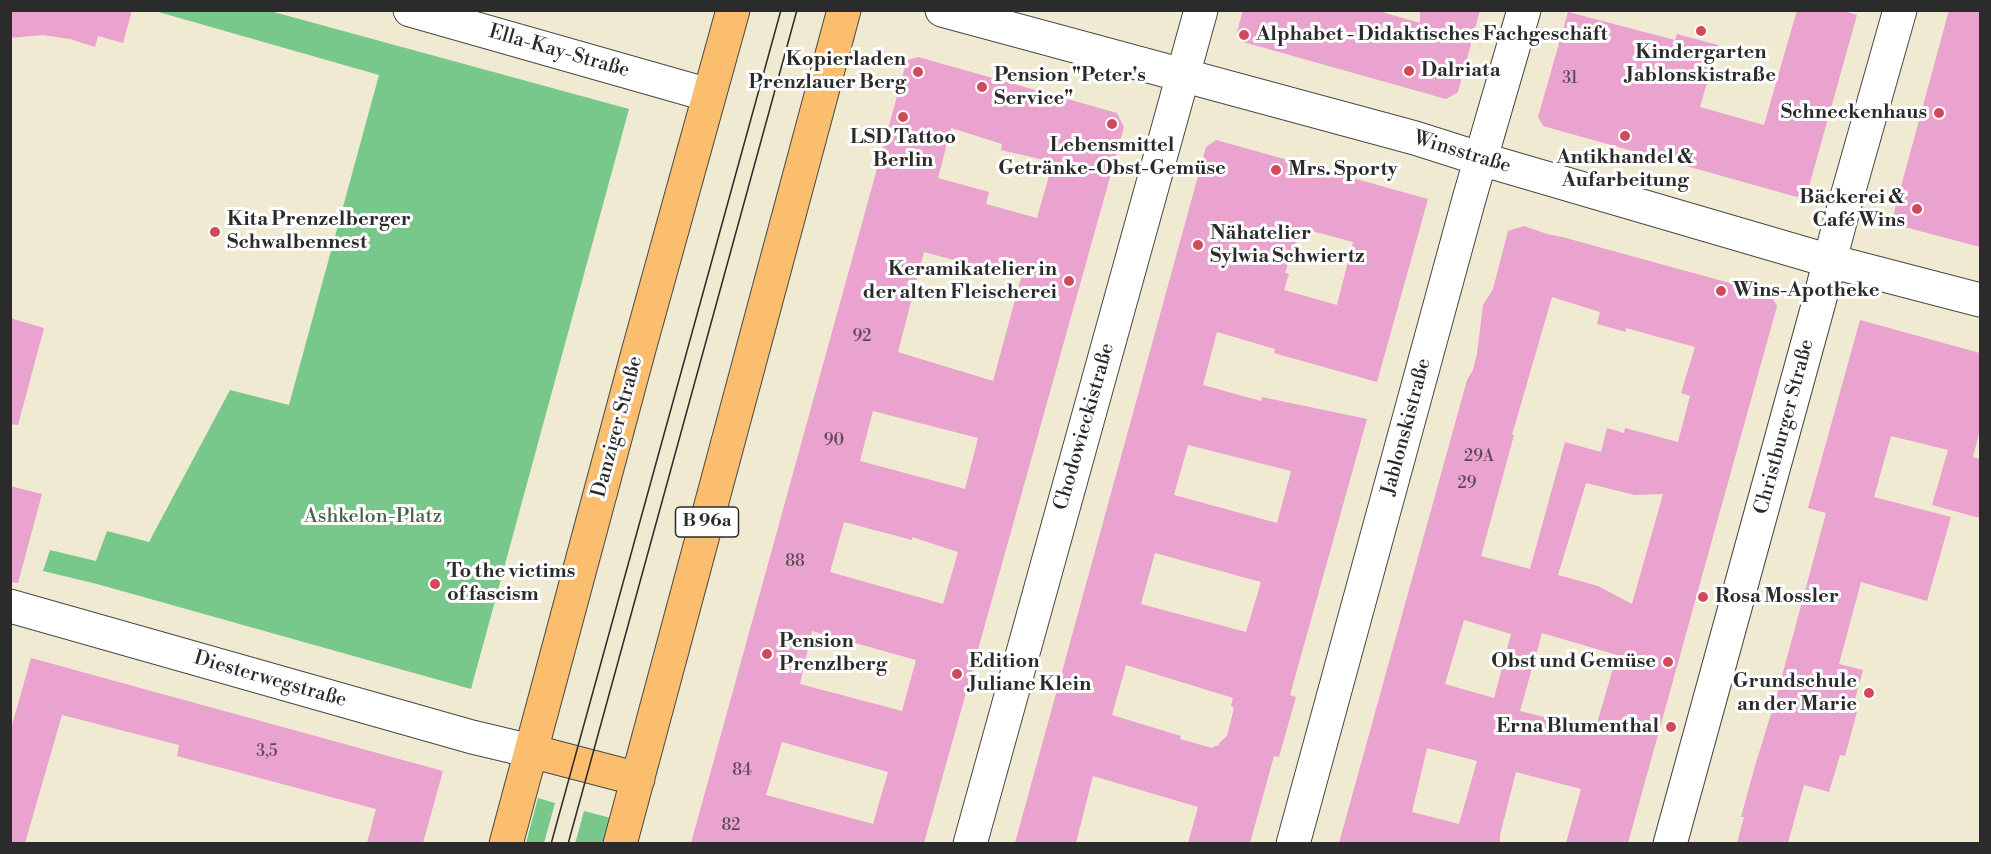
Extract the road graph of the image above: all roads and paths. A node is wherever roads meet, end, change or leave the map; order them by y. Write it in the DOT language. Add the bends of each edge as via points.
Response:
graph roads {
  1 [pos="410,10"];
  2 [pos="733,10"];
  3 [pos="844,10"];
  4 [pos="942,10"];
  5 [pos="1201,10"];
  6 [pos="1524,10"];
  7 [pos="1900,10"];
  8 [pos="1183,75"];
  9 [pos="709,94"];
  10 [pos="1480,159"];
  11 [pos="1830,261"];
  12 [pos="1980,300"];
  13 [pos="10,606"];
  14 [pos="531,751"];
  15 [pos="638,779"];
  16 [pos="506,843"];
  17 [pos="620,843"];
  18 [pos="970,843"];
  19 [pos="1293,843"];
  20 [pos="1670,843"];
  1 -- 9 [label="street, Ella-Kay-Straße"];
  2 -- 9 [label="main road, Danziger Straße"];
  3 -- 15 [label="main road, B 96a"];
  4 -- 8 [label="street, Winsstraße"];
  5 -- 8 [label="street, Chodowieckistraße"];
  6 -- 10 [label="street, Jablonskistraße"];
  7 -- 11 [label="street, Christburger Straße"];
  8 -- 10 [label="street, Winsstraße"];
  8 -- 18 [label="street, Chodowieckistraße"];
  9 -- 14 [label="main road, Danziger Straße"];
  10 -- 11 [label="street, Winsstraße"];
  10 -- 19 [label="street, Jablonskistraße"];
  11 -- 12 [label="street, Winsstraße"];
  11 -- 20 [label="street, Christburger Straße"];
  13 -- 14 [label="street, Diesterwegstraße"];
  14 -- 15 [label="main road"];
  14 -- 16 [label="main road, Danziger Straße"];
  15 -- 17 [label="main road, B 96a"];
}
